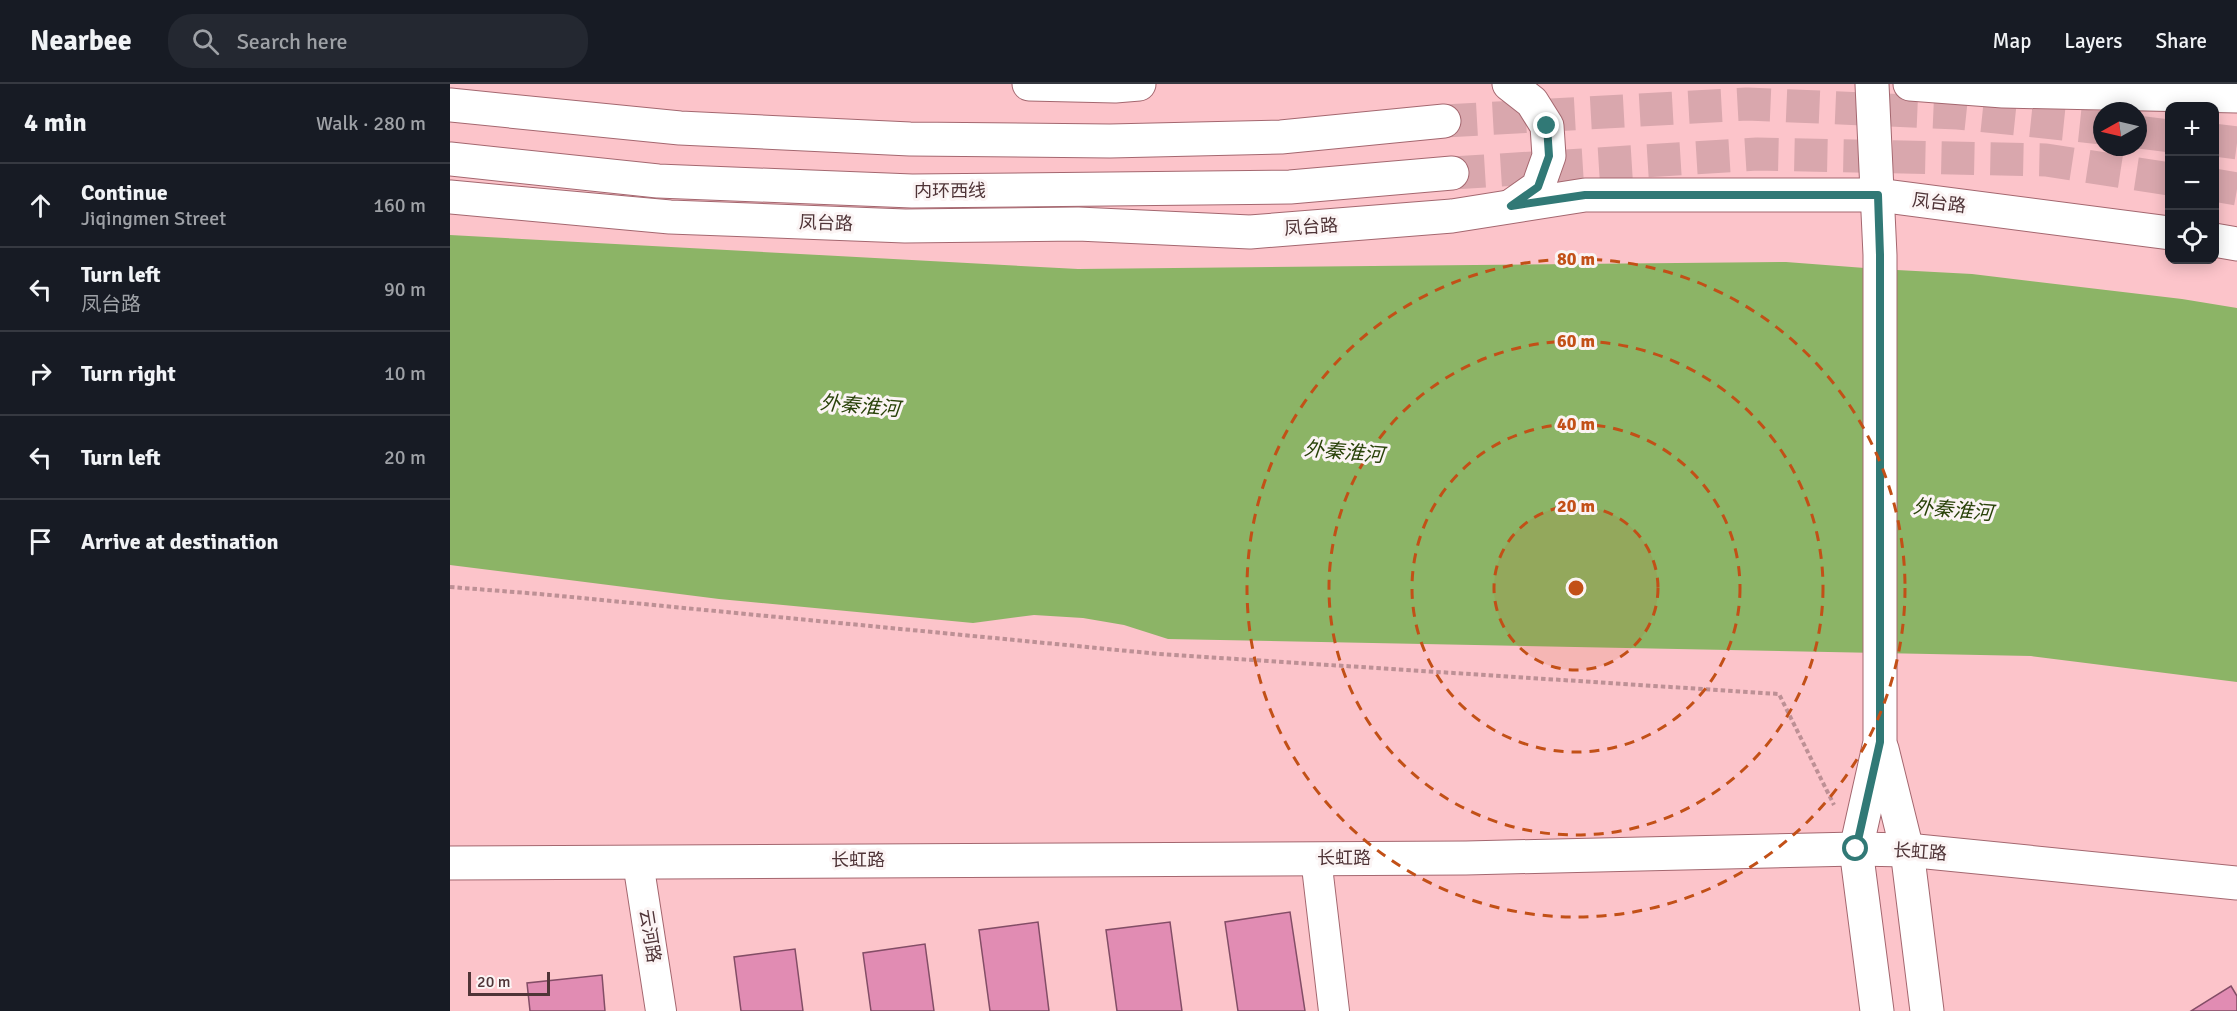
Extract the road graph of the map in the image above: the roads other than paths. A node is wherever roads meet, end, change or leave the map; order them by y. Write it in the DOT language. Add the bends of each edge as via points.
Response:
graph roads {
  1 [pos="1029,84"];
  2 [pos="1139,84"];
  3 [pos="1509,84"];
  4 [pos="1872,84"];
  5 [pos="1910,84"];
  6 [pos="2237,97"];
  7 [pos="450,105"];
  8 [pos="2219,110"];
  9 [pos="1444,121"];
  10 [pos="450,159"];
  11 [pos="1452,173"];
  12 [pos="1878,195"];
  13 [pos="450,197"];
  14 [pos="1511,206"];
  15 [pos="2165,232"];
  16 [pos="2219,241"];
  17 [pos="2237,244"];
  18 [pos="1880,729"];
  19 [pos="1856,849"];
  20 [pos="1907,850"];
  21 [pos="1316,858"];
  22 [pos="639,861"];
  23 [pos="450,863"];
  24 [pos="2237,883"];
  25 [pos="661,1011"];
  26 [pos="1335,1011"];
  27 [pos="1877,1011"];
  28 [pos="1927,1011"];
  1 -- 2 [label="main road"];
  3 -- 14 [label="main road" via="1532,102 1547,126 1549,156 1538,187"];
  4 -- 12 [label="main road"];
  5 -- 6 [label="main road" via="2003,91"];
  6 -- 8 [label="main road"];
  7 -- 9 [label="main road" via="680,128 910,139 1110,141 1281,137"];
  10 -- 11 [label="main road, 内环西线" via="658,182 912,191 1290,187"];
  12 -- 14 [label="main road, 凤台路" via="1585,195"];
  12 -- 15 [label="main road, 凤台路"];
  12 -- 18 [label="main road"];
  13 -- 14 [label="main road, 凤台路" via="670,218 905,226 1077,224 1250,232 1452,216"];
  16 -- 17 [label="main road"];
  18 -- 19 [label="main road"];
  18 -- 20 [label="main road"];
  19 -- 20 [label="main road, 长虹路"];
  19 -- 21 [label="main road, 长虹路"];
  19 -- 27 [label="main road"];
  20 -- 24 [label="main road, 长虹路"];
  20 -- 28 [label="main road"];
  21 -- 22 [label="main road, 长虹路"];
  21 -- 26 [label="street"];
  22 -- 23 [label="main road, 长虹路"];
  22 -- 25 [label="street, 云河路"];
}
